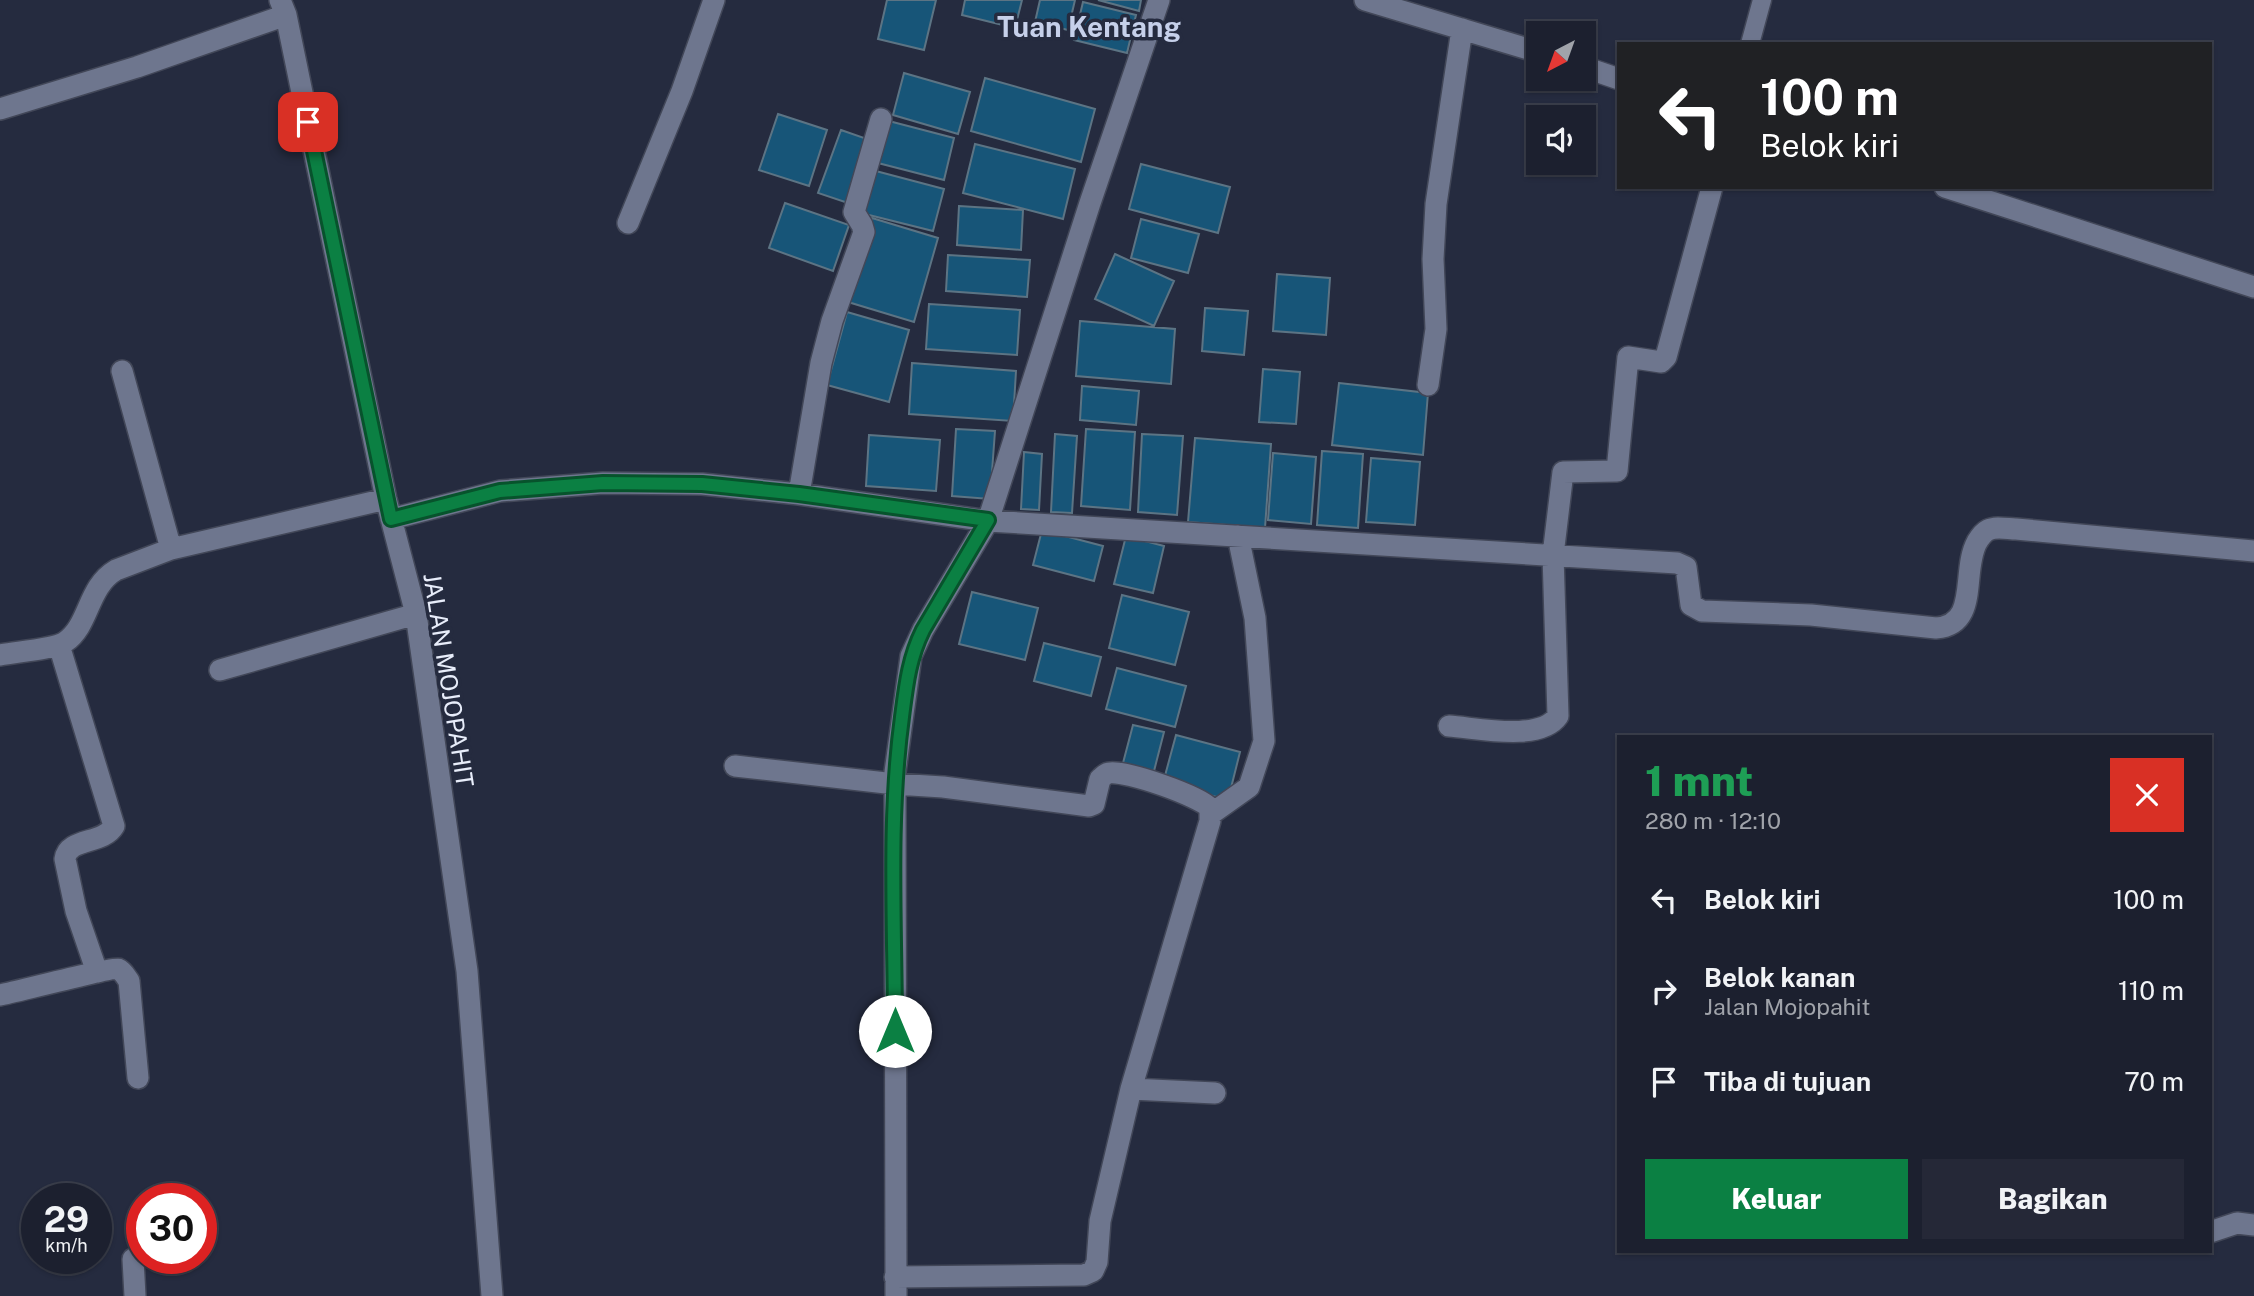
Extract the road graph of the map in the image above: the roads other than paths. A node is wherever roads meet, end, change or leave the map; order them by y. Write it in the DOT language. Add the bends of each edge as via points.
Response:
graph roads {
  1 [pos="714,0"];
  2 [pos="1159,0"];
  3 [pos="1365,0"];
  4 [pos="1762,0"];
  5 [pos="283,7"];
  6 [pos="1462,29"];
  7 [pos="1751,42"];
  8 [pos="1526,48"];
  9 [pos="1596,71"];
  10 [pos="1617,78"];
  11 [pos="0,109"];
  12 [pos="881,119"];
  13 [pos="1711,189"];
  14 [pos="1951,189"];
  15 [pos="628,223"];
  16 [pos="2254,287"];
  17 [pos="122,370"];
  18 [pos="1428,385"];
  19 [pos="799,494"];
  20 [pos="389,509"];
  21 [pos="988,520"];
  22 [pos="1238,536"];
  23 [pos="172,549"];
  24 [pos="2254,551"];
  25 [pos="1553,555"];
  26 [pos="416,614"];
  27 [pos="59,645"];
  28 [pos="0,654"];
  29 [pos="220,670"];
  30 [pos="1449,726"];
  31 [pos="735,766"];
  32 [pos="895,784"];
  33 [pos="1211,814"];
  34 [pos="97,972"];
  35 [pos="0,995"];
  36 [pos="138,1078"];
  37 [pos="1131,1088"];
  38 [pos="1215,1093"];
  39 [pos="2254,1225"];
  40 [pos="2212,1231"];
  41 [pos="134,1274"];
  42 [pos="896,1287"];
  43 [pos="135,1296"];
  44 [pos="492,1296"];
  1 -- 15 [label="street"];
  2 -- 21 [label="street"];
  3 -- 6 [label="street"];
  4 -- 7 [label="lane"];
  5 -- 11 [label="street" via="137,67"];
  5 -- 20 [label="street, JALAN MOJOPAHIT"];
  6 -- 8 [label="street"];
  6 -- 18 [label="street" via="1436,204 1436,329"];
  9 -- 10 [label="street"];
  12 -- 19 [label="street" via="854,212 864,232 821,363"];
  13 -- 25 [label="street" via="1665,359 1628,357 1617,471 1563,472"];
  14 -- 16 [label="street"];
  17 -- 23 [label="street"];
  19 -- 20 [label="street" via="702,484 603,483 500,491"];
  19 -- 21 [label="street"];
  20 -- 23 [label="street"];
  20 -- 26 [label="street, JALAN MOJOPAHIT"];
  21 -- 22 [label="street"];
  21 -- 32 [label="street" via="914,647"];
  22 -- 25 [label="street"];
  22 -- 33 [label="street" via="1255,618 1264,741 1249,787"];
  23 -- 27 [label="street" via="109,573 71,636"];
  24 -- 25 [label="street" via="1988,530 1970,559 1961,615 1947,627 1936,628 1811,615 1702,611 1691,605 1688,574 1682,564"];
  25 -- 30 [label="street" via="1559,716 1534,731"];
  26 -- 29 [label="street"];
  26 -- 44 [label="street, JALAN MOJOPAHIT" via="467,971"];
  27 -- 28 [label="street"];
  27 -- 34 [label="street" via="113,817 114,826 107,835 72,847 65,859 76,911"];
  31 -- 32 [label="street"];
  32 -- 33 [label="street" via="1091,806 1100,779 1112,772 1202,800"];
  32 -- 42 [label="street"];
  33 -- 37 [label="street"];
  34 -- 35 [label="street"];
  34 -- 36 [label="street" via="117,969 129,981"];
  37 -- 38 [label="street"];
  37 -- 42 [label="street" via="1093,1270 1084,1275"];
  39 -- 40 [label="street" via="2237,1223"];
  41 -- 43 [label="street"];
}
